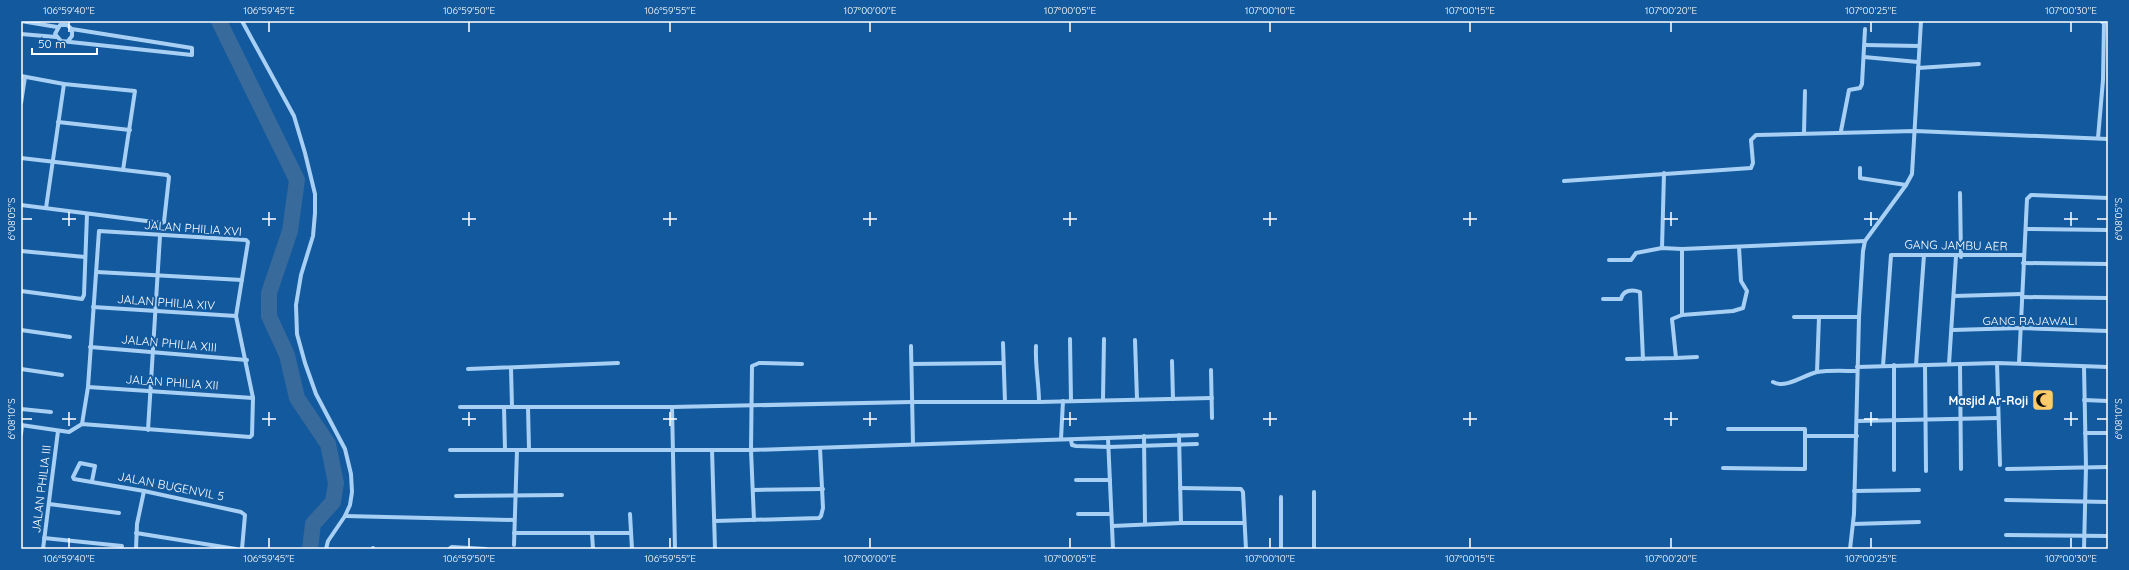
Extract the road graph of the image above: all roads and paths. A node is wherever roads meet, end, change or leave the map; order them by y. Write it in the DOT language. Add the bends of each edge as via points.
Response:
graph roads {
  1 [pos="21,21"];
  2 [pos="242,21"];
  3 [pos="1921,21"];
  4 [pos="2101,21"];
  5 [pos="67,23"];
  6 [pos="58,27"];
  7 [pos="72,29"];
  8 [pos="1865,29"];
  9 [pos="21,34"];
  10 [pos="56,37"];
  11 [pos="68,41"];
  12 [pos="1865,45"];
  13 [pos="1919,46"];
  14 [pos="1864,57"];
  15 [pos="1918,62"];
  16 [pos="1979,64"];
  17 [pos="1918,68"];
  18 [pos="23,77"];
  19 [pos="64,84"];
  20 [pos="1805,91"];
  21 [pos="21,103"];
  22 [pos="58,122"];
  23 [pos="130,130"];
  24 [pos="1841,131"];
  25 [pos="1915,131"];
  26 [pos="1804,133"];
  27 [pos="2098,138"];
  28 [pos="2108,139"];
  29 [pos="21,158"];
  30 [pos="52,162"];
  31 [pos="1860,168"];
  32 [pos="123,170"];
  33 [pos="1664,173"];
  34 [pos="1564,181"];
  35 [pos="1906,185"];
  36 [pos="1960,193"];
  37 [pos="2108,198"];
  38 [pos="21,206"];
  39 [pos="46,208"];
  40 [pos="88,214"];
  41 [pos="2026,228"];
  42 [pos="2108,230"];
  43 [pos="160,236"];
  44 [pos="1865,241"];
  45 [pos="1739,247"];
  46 [pos="1662,248"];
  47 [pos="1682,249"];
  48 [pos="21,251"];
  49 [pos="1924,255"];
  50 [pos="2023,255"];
  51 [pos="1958,256"];
  52 [pos="85,257"];
  53 [pos="1609,260"];
  54 [pos="2023,263"];
  55 [pos="2108,264"];
  56 [pos="97,272"];
  57 [pos="157,277"];
  58 [pos="242,280"];
  59 [pos="21,292"];
  60 [pos="2022,295"];
  61 [pos="1954,296"];
  62 [pos="2108,298"];
  63 [pos="1603,299"];
  64 [pos="93,307"];
  65 [pos="155,310"];
  66 [pos="1682,315"];
  67 [pos="236,316"];
  68 [pos="1794,317"];
  69 [pos="1819,317"];
  70 [pos="1859,317"];
  71 [pos="2021,328"];
  72 [pos="21,330"];
  73 [pos="1952,330"];
  74 [pos="2108,331"];
  75 [pos="70,337"];
  76 [pos="1070,339"];
  77 [pos="1104,339"];
  78 [pos="1135,340"];
  79 [pos="1003,343"];
  80 [pos="911,346"];
  81 [pos="1036,346"];
  82 [pos="90,347"];
  83 [pos="153,352"];
  84 [pos="1697,357"];
  85 [pos="1676,358"];
  86 [pos="1627,359"];
  87 [pos="1643,359"];
  88 [pos="247,360"];
  89 [pos="1172,361"];
  90 [pos="1003,363"];
  91 [pos="1997,363"];
  92 [pos="2019,363"];
  93 [pos="618,364"];
  94 [pos="802,364"];
  95 [pos="912,364"];
  96 [pos="1949,364"];
  97 [pos="1960,364"];
  98 [pos="1916,365"];
  99 [pos="1925,365"];
  100 [pos="1883,366"];
  101 [pos="1894,366"];
  102 [pos="2084,367"];
  103 [pos="2108,367"];
  104 [pos="511,368"];
  105 [pos="21,369"];
  106 [pos="468,369"];
  107 [pos="1857,369"];
  108 [pos="1211,370"];
  109 [pos="1817,372"];
  110 [pos="62,375"];
  111 [pos="1773,382"];
  112 [pos="88,387"];
  113 [pos="151,390"];
  114 [pos="253,398"];
  115 [pos="1212,398"];
  116 [pos="1103,399"];
  117 [pos="1137,399"];
  118 [pos="1173,399"];
  119 [pos="2084,400"];
  120 [pos="2108,400"];
  121 [pos="1063,401"];
  122 [pos="1071,401"];
  123 [pos="912,402"];
  124 [pos="1005,402"];
  125 [pos="1039,402"];
  126 [pos="751,405"];
  127 [pos="512,406"];
  128 [pos="460,407"];
  129 [pos="504,407"];
  130 [pos="528,407"];
  131 [pos="672,407"];
  132 [pos="21,409"];
  133 [pos="51,412"];
  134 [pos="1212,418"];
  135 [pos="1998,418"];
  136 [pos="1960,419"];
  137 [pos="1893,420"];
  138 [pos="1925,420"];
  139 [pos="1857,421"];
  140 [pos="82,424"];
  141 [pos="22,425"];
  142 [pos="1728,429"];
  143 [pos="148,430"];
  144 [pos="58,431"];
  145 [pos="2085,433"];
  146 [pos="21,434"];
  147 [pos="2108,434"];
  148 [pos="1179,435"];
  149 [pos="1197,435"];
  150 [pos="1144,436"];
  151 [pos="1805,436"];
  152 [pos="1857,436"];
  153 [pos="1108,438"];
  154 [pos="1061,440"];
  155 [pos="1071,440"];
  156 [pos="913,444"];
  157 [pos="1179,444"];
  158 [pos="1197,444"];
  159 [pos="1144,445"];
  160 [pos="1109,447"];
  161 [pos="820,448"];
  162 [pos="529,449"];
  163 [pos="450,450"];
  164 [pos="505,450"];
  165 [pos="517,450"];
  166 [pos="673,450"];
  167 [pos="712,450"];
  168 [pos="751,450"];
  169 [pos="2000,465"];
  170 [pos="2086,467"];
  171 [pos="2108,467"];
  172 [pos="1723,468"];
  173 [pos="2007,469"];
  174 [pos="1894,470"];
  175 [pos="1961,470"];
  176 [pos="1926,472"];
  177 [pos="1076,480"];
  178 [pos="1110,480"];
  179 [pos="92,481"];
  180 [pos="1180,488"];
  181 [pos="823,489"];
  182 [pos="753,490"];
  183 [pos="1919,490"];
  184 [pos="144,491"];
  185 [pos="1314,492"];
  186 [pos="1854,492"];
  187 [pos="515,494"];
  188 [pos="562,495"];
  189 [pos="456,496"];
  190 [pos="1281,497"];
  191 [pos="2006,500"];
  192 [pos="2085,501"];
  193 [pos="2108,502"];
  194 [pos="49,504"];
  195 [pos="119,513"];
  196 [pos="630,514"];
  197 [pos="1078,514"];
  198 [pos="1111,514"];
  199 [pos="345,516"];
  200 [pos="514,520"];
  201 [pos="754,520"];
  202 [pos="714,521"];
  203 [pos="1920,522"];
  204 [pos="1181,523"];
  205 [pos="1244,523"];
  206 [pos="1145,524"];
  207 [pos="1854,524"];
  208 [pos="1112,526"];
  209 [pos="136,533"];
  210 [pos="514,533"];
  211 [pos="630,533"];
  212 [pos="592,534"];
  213 [pos="2006,535"];
  214 [pos="2084,536"];
  215 [pos="2108,536"];
  216 [pos="44,538"];
  217 [pos="514,545"];
  218 [pos="122,546"];
  219 [pos="43,549"];
  220 [pos="136,549"];
  221 [pos="236,549"];
  222 [pos="242,549"];
  223 [pos="326,549"];
  224 [pos="449,549"];
  225 [pos="486,549"];
  226 [pos="593,549"];
  227 [pos="632,549"];
  228 [pos="675,549"];
  229 [pos="715,549"];
  230 [pos="1113,549"];
  231 [pos="1246,549"];
  232 [pos="1282,549"];
  233 [pos="1314,549"];
  234 [pos="1850,549"];
  235 [pos="2084,549"];
  1 -- 6 [label="street"];
  2 -- 199 [label="street" via="294,116 314,194 313,236 301,275 296,305 297,334 316,394 345,449 352,492"];
  3 -- 13 [label="street"];
  4 -- 27 [label="street" via="2104,23 2103,80"];
  5 -- 6 [label="street"];
  5 -- 7 [label="street"];
  6 -- 10 [label="street"];
  7 -- 11 [label="street" via="72,36"];
  7 -- 11 [label="street" via="192,48 192,55"];
  8 -- 12 [label="street"];
  9 -- 10 [label="street"];
  10 -- 11 [label="street" via="61,41"];
  12 -- 13 [label="street"];
  12 -- 14 [label="street"];
  13 -- 15 [label="street"];
  14 -- 15 [label="street"];
  14 -- 24 [label="street" via="1862,84 1860,88 1849,90"];
  15 -- 17 [label="street"];
  16 -- 17 [label="street"];
  17 -- 25 [label="street"];
  18 -- 19 [label="street"];
  18 -- 21 [label="street"];
  19 -- 22 [label="street"];
  19 -- 23 [label="street" via="135,91"];
  20 -- 26 [label="street"];
  22 -- 23 [label="street"];
  22 -- 30 [label="street"];
  23 -- 32 [label="street"];
  24 -- 25 [label="street"];
  24 -- 26 [label="street"];
  25 -- 27 [label="street"];
  25 -- 35 [label="street" via="1912,174"];
  26 -- 33 [label="street" via="1754,135 1751,140 1751,168"];
  27 -- 28 [label="street"];
  29 -- 30 [label="street"];
  30 -- 32 [label="street"];
  30 -- 39 [label="street"];
  31 -- 35 [label="street" via="1860,178"];
  32 -- 40 [label="street" via="168,176 164,222"];
  33 -- 34 [label="street"];
  33 -- 46 [label="street"];
  35 -- 44 [label="street"];
  36 -- 51 [label="street"];
  37 -- 41 [label="street" via="2031,195 2027,199"];
  38 -- 39 [label="street"];
  39 -- 40 [label="street"];
  40 -- 52 [label="street"];
  41 -- 42 [label="street"];
  41 -- 50 [label="street"];
  43 -- 56 [label="street, JALAN PHILIA XVI" via="99,231"];
  43 -- 57 [label="street"];
  43 -- 58 [label="street, JALAN PHILIA XVI" via="246,240 248,242"];
  44 -- 45 [label="street"];
  44 -- 70 [label="street"];
  45 -- 47 [label="street"];
  45 -- 66 [label="street" via="1741,281 1746,291 1743,308 1733,312"];
  46 -- 47 [label="street"];
  46 -- 53 [label="street" via="1636,253 1631,260"];
  47 -- 66 [label="street"];
  48 -- 52 [label="street"];
  49 -- 51 [label="street, GANG JAMBU AER"];
  49 -- 98 [label="street"];
  49 -- 100 [label="street, GANG JAMBU AER" via="1891,255"];
  50 -- 51 [label="street, GANG JAMBU AER"];
  50 -- 54 [label="street"];
  51 -- 61 [label="street"];
  52 -- 59 [label="street" via="82,299"];
  54 -- 55 [label="street"];
  54 -- 60 [label="street"];
  56 -- 57 [label="street"];
  56 -- 64 [label="street"];
  57 -- 58 [label="street"];
  57 -- 65 [label="street"];
  58 -- 67 [label="street"];
  60 -- 61 [label="street"];
  60 -- 62 [label="street"];
  60 -- 71 [label="street"];
  61 -- 73 [label="street"];
  63 -- 87 [label="street" via="1620,299 1626,291 1640,292"];
  64 -- 65 [label="street, JALAN PHILIA XIV"];
  64 -- 82 [label="street"];
  65 -- 67 [label="street, JALAN PHILIA XIV"];
  65 -- 83 [label="street"];
  66 -- 85 [label="street" via="1672,319"];
  67 -- 88 [label="street"];
  68 -- 69 [label="street"];
  69 -- 70 [label="street"];
  69 -- 109 [label="street"];
  70 -- 107 [label="street"];
  71 -- 73 [label="street, GANG RAJAWALI"];
  71 -- 74 [label="street, GANG RAJAWALI"];
  71 -- 92 [label="street"];
  72 -- 75 [label="street"];
  73 -- 96 [label="street"];
  76 -- 122 [label="street"];
  77 -- 116 [label="street"];
  78 -- 117 [label="street"];
  79 -- 90 [label="street"];
  80 -- 95 [label="street"];
  81 -- 125 [label="street" via="1035,365"];
  82 -- 83 [label="street, JALAN PHILIA XIII"];
  82 -- 112 [label="street"];
  83 -- 88 [label="street, JALAN PHILIA XIII"];
  83 -- 113 [label="street"];
  84 -- 85 [label="street"];
  85 -- 87 [label="street"];
  86 -- 87 [label="street"];
  88 -- 114 [label="street"];
  89 -- 118 [label="street"];
  90 -- 95 [label="street"];
  90 -- 124 [label="street"];
  91 -- 92 [label="street"];
  91 -- 97 [label="street"];
  91 -- 135 [label="street"];
  92 -- 102 [label="street"];
  93 -- 104 [label="street"];
  94 -- 126 [label="street" via="759,363 752,366"];
  95 -- 123 [label="street"];
  96 -- 97 [label="street"];
  96 -- 99 [label="street"];
  97 -- 136 [label="street"];
  98 -- 99 [label="street"];
  98 -- 101 [label="street"];
  99 -- 138 [label="street"];
  100 -- 101 [label="street"];
  100 -- 107 [label="street"];
  101 -- 137 [label="street"];
  102 -- 103 [label="street"];
  102 -- 119 [label="street"];
  104 -- 106 [label="street"];
  104 -- 127 [label="street"];
  105 -- 110 [label="street"];
  107 -- 109 [label="street"];
  107 -- 139 [label="street"];
  108 -- 115 [label="street"];
  109 -- 111 [label="street" via="1790,382"];
  112 -- 113 [label="street, JALAN PHILIA XII"];
  112 -- 140 [label="street"];
  113 -- 114 [label="street, JALAN PHILIA XII"];
  113 -- 143 [label="street"];
  114 -- 143 [label="street" via="253,433 250,437"];
  115 -- 118 [label="street"];
  115 -- 134 [label="street"];
  116 -- 117 [label="street"];
  116 -- 122 [label="street"];
  117 -- 118 [label="street"];
  119 -- 120 [label="street"];
  119 -- 145 [label="street"];
  121 -- 122 [label="street"];
  121 -- 125 [label="street"];
  121 -- 154 [label="street"];
  123 -- 124 [label="street"];
  123 -- 126 [label="street"];
  123 -- 156 [label="street"];
  124 -- 125 [label="street"];
  126 -- 131 [label="street"];
  126 -- 168 [label="street"];
  127 -- 129 [label="street"];
  127 -- 130 [label="street"];
  128 -- 129 [label="street"];
  129 -- 164 [label="street"];
  130 -- 131 [label="street"];
  130 -- 162 [label="street"];
  131 -- 166 [label="street"];
  132 -- 133 [label="street"];
  135 -- 136 [label="street"];
  135 -- 169 [label="street"];
  136 -- 138 [label="street"];
  136 -- 175 [label="street"];
  137 -- 138 [label="street"];
  137 -- 139 [label="street"];
  137 -- 174 [label="street"];
  138 -- 176 [label="street"];
  139 -- 152 [label="street"];
  140 -- 143 [label="street"];
  140 -- 144 [label="street" via="69,432"];
  141 -- 144 [label="street"];
  141 -- 146 [label="street"];
  142 -- 151 [label="street" via="1805,429"];
  144 -- 194 [label="street, JALAN PHILIA III"];
  145 -- 147 [label="street"];
  145 -- 170 [label="street"];
  148 -- 149 [label="street"];
  148 -- 150 [label="street"];
  148 -- 157 [label="street"];
  150 -- 153 [label="street"];
  150 -- 159 [label="street"];
  151 -- 152 [label="street"];
  151 -- 172 [label="street" via="1805,469"];
  152 -- 186 [label="street"];
  153 -- 155 [label="street"];
  153 -- 160 [label="street"];
  154 -- 155 [label="street"];
  154 -- 156 [label="street"];
  155 -- 160 [label="street" via="1072,445 1076,446"];
  156 -- 161 [label="street"];
  157 -- 158 [label="street"];
  157 -- 159 [label="street"];
  157 -- 180 [label="street"];
  159 -- 160 [label="street"];
  159 -- 206 [label="street"];
  160 -- 178 [label="street"];
  161 -- 168 [label="street"];
  161 -- 181 [label="street"];
  162 -- 165 [label="street"];
  162 -- 166 [label="street"];
  163 -- 164 [label="street"];
  164 -- 165 [label="street"];
  165 -- 187 [label="street"];
  166 -- 167 [label="street"];
  166 -- 228 [label="street"];
  167 -- 168 [label="street"];
  167 -- 202 [label="street"];
  168 -- 182 [label="street"];
  170 -- 171 [label="street"];
  170 -- 173 [label="street"];
  170 -- 192 [label="street"];
  177 -- 178 [label="street"];
  178 -- 198 [label="street"];
  179 -- 179 [label="street, JALAN BUGENVIL 5" via="73,478 80,462 95,466"];
  179 -- 184 [label="street, JALAN BUGENVIL 5"];
  180 -- 204 [label="street"];
  180 -- 205 [label="street" via="1240,489 1243,492"];
  181 -- 182 [label="street"];
  181 -- 201 [label="street" via="822,512 819,518"];
  182 -- 201 [label="street"];
  183 -- 186 [label="street"];
  184 -- 209 [label="street"];
  184 -- 222 [label="street, JALAN BUGENVIL 5" via="236,509 245,515"];
  185 -- 233 [label="street"];
  186 -- 207 [label="street"];
  187 -- 188 [label="street"];
  187 -- 189 [label="street"];
  187 -- 200 [label="street"];
  190 -- 232 [label="street"];
  191 -- 192 [label="street"];
  192 -- 193 [label="street"];
  192 -- 214 [label="street"];
  194 -- 195 [label="street"];
  194 -- 216 [label="street, JALAN PHILIA III"];
  196 -- 211 [label="street"];
  197 -- 198 [label="street"];
  198 -- 208 [label="street"];
  199 -- 200 [label="street"];
  199 -- 223 [label="street"];
  200 -- 210 [label="street"];
  201 -- 202 [label="street"];
  202 -- 229 [label="street"];
  203 -- 207 [label="street"];
  204 -- 205 [label="street"];
  204 -- 206 [label="street"];
  205 -- 231 [label="street"];
  206 -- 208 [label="street"];
  207 -- 234 [label="street"];
  208 -- 230 [label="street"];
  209 -- 220 [label="street"];
  209 -- 221 [label="street"];
  210 -- 212 [label="street"];
  210 -- 217 [label="street"];
  211 -- 212 [label="street"];
  211 -- 227 [label="street"];
  212 -- 226 [label="street"];
  213 -- 214 [label="street"];
  214 -- 215 [label="street"];
  214 -- 235 [label="street"];
  216 -- 218 [label="street"];
  216 -- 219 [label="street, JALAN PHILIA III"];
  224 -- 225 [label="street"];
}
